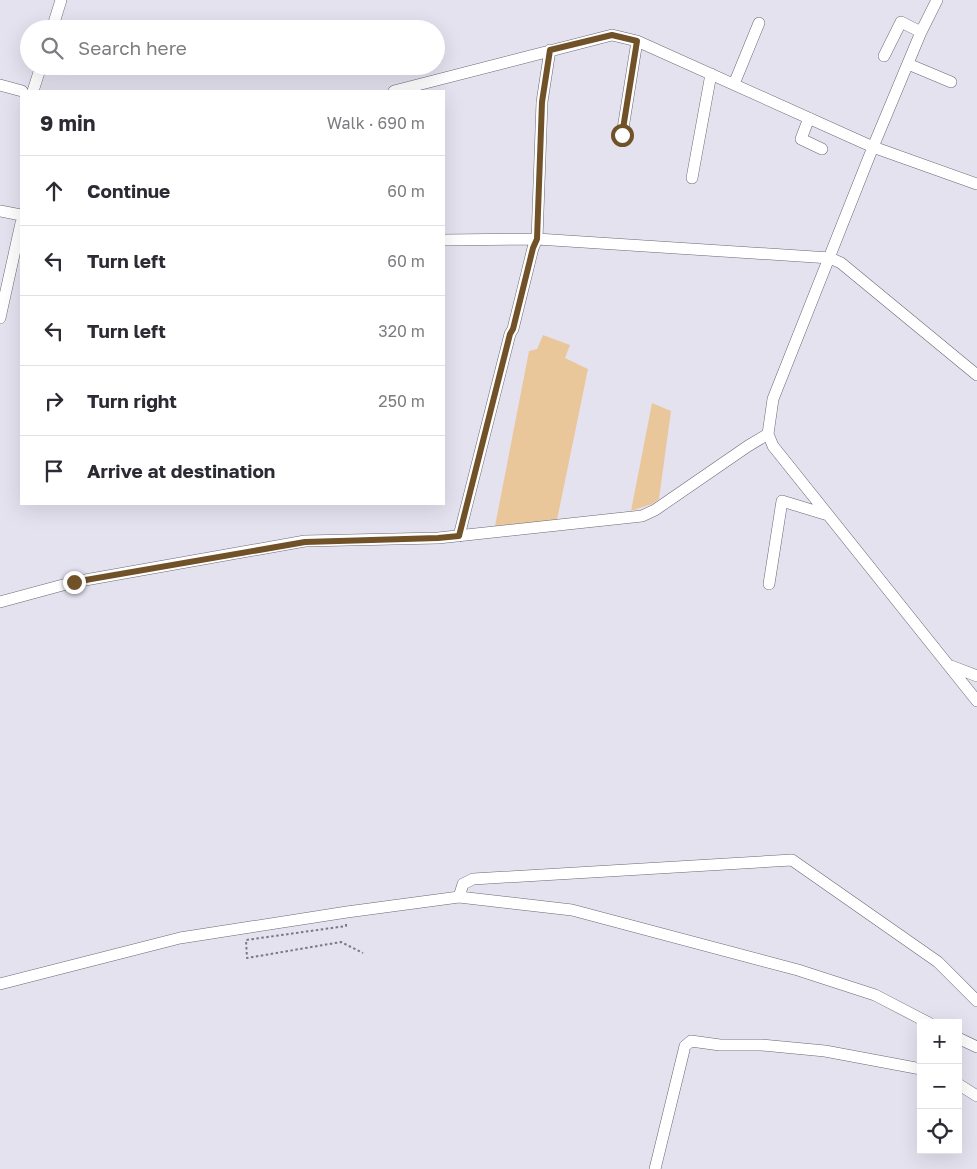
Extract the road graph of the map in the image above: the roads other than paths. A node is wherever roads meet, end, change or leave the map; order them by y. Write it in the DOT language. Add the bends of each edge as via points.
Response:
graph roads {
  1 [pos="61,0"];
  2 [pos="937,0"];
  3 [pos="55,20"];
  4 [pos="759,23"];
  5 [pos="922,32"];
  6 [pos="637,41"];
  7 [pos="550,50"];
  8 [pos="884,56"];
  9 [pos="908,64"];
  10 [pos="711,74"];
  11 [pos="38,75"];
  12 [pos="951,82"];
  13 [pos="734,84"];
  14 [pos="0,85"];
  15 [pos="20,90"];
  16 [pos="34,90"];
  17 [pos="398,90"];
  18 [pos="809,118"];
  19 [pos="622,135"];
  20 [pos="873,146"];
  21 [pos="822,150"];
  22 [pos="692,178"];
  23 [pos="977,184"];
  24 [pos="0,211"];
  25 [pos="20,215"];
  26 [pos="20,228"];
  27 [pos="537,239"];
  28 [pos="445,240"];
  29 [pos="830,258"];
  30 [pos="0,318"];
  31 [pos="977,375"];
  32 [pos="768,434"];
  33 [pos="828,515"];
  34 [pos="459,536"];
  35 [pos="769,584"];
  36 [pos="0,602"];
  37 [pos="949,665"];
  38 [pos="977,676"];
  39 [pos="977,700"];
  40 [pos="459,897"];
  41 [pos="0,984"];
  42 [pos="977,1001"];
  43 [pos="921,1019"];
  44 [pos="962,1040"];
  45 [pos="977,1047"];
  46 [pos="917,1068"];
  47 [pos="962,1087"];
  48 [pos="977,1096"];
  49 [pos="655,1169"];
  1 -- 3 [label="street"];
  2 -- 5 [label="street"];
  4 -- 13 [label="street"];
  5 -- 8 [label="street" via="901,22"];
  5 -- 9 [label="street"];
  6 -- 7 [label="street" via="612,35"];
  6 -- 10 [label="street"];
  6 -- 19 [label="street"];
  7 -- 17 [label="street"];
  7 -- 27 [label="street" via="542,102"];
  9 -- 12 [label="street"];
  9 -- 20 [label="street"];
  10 -- 13 [label="street"];
  10 -- 22 [label="street"];
  11 -- 16 [label="street"];
  13 -- 18 [label="street"];
  14 -- 15 [label="street"];
  18 -- 20 [label="street"];
  18 -- 21 [label="street" via="801,139"];
  20 -- 23 [label="street"];
  20 -- 29 [label="street"];
  24 -- 25 [label="street"];
  26 -- 30 [label="street"];
  27 -- 28 [label="street"];
  27 -- 29 [label="street"];
  27 -- 34 [label="street"];
  29 -- 31 [label="street" via="841,263"];
  29 -- 32 [label="street" via="773,399"];
  32 -- 33 [label="street"];
  32 -- 34 [label="street" via="642,516"];
  33 -- 35 [label="street" via="782,501"];
  33 -- 37 [label="street"];
  34 -- 36 [label="street" via="305,542 74,582"];
  37 -- 38 [label="street"];
  37 -- 39 [label="street"];
  40 -- 41 [label="street" via="180,938"];
  40 -- 42 [label="street" via="463,884 474,878 792,860 938,962"];
  40 -- 43 [label="street" via="572,910 770,963 875,996"];
  44 -- 45 [label="street"];
  46 -- 49 [label="street" via="825,1051 692,1042 685,1046"];
  47 -- 48 [label="street"];
}
